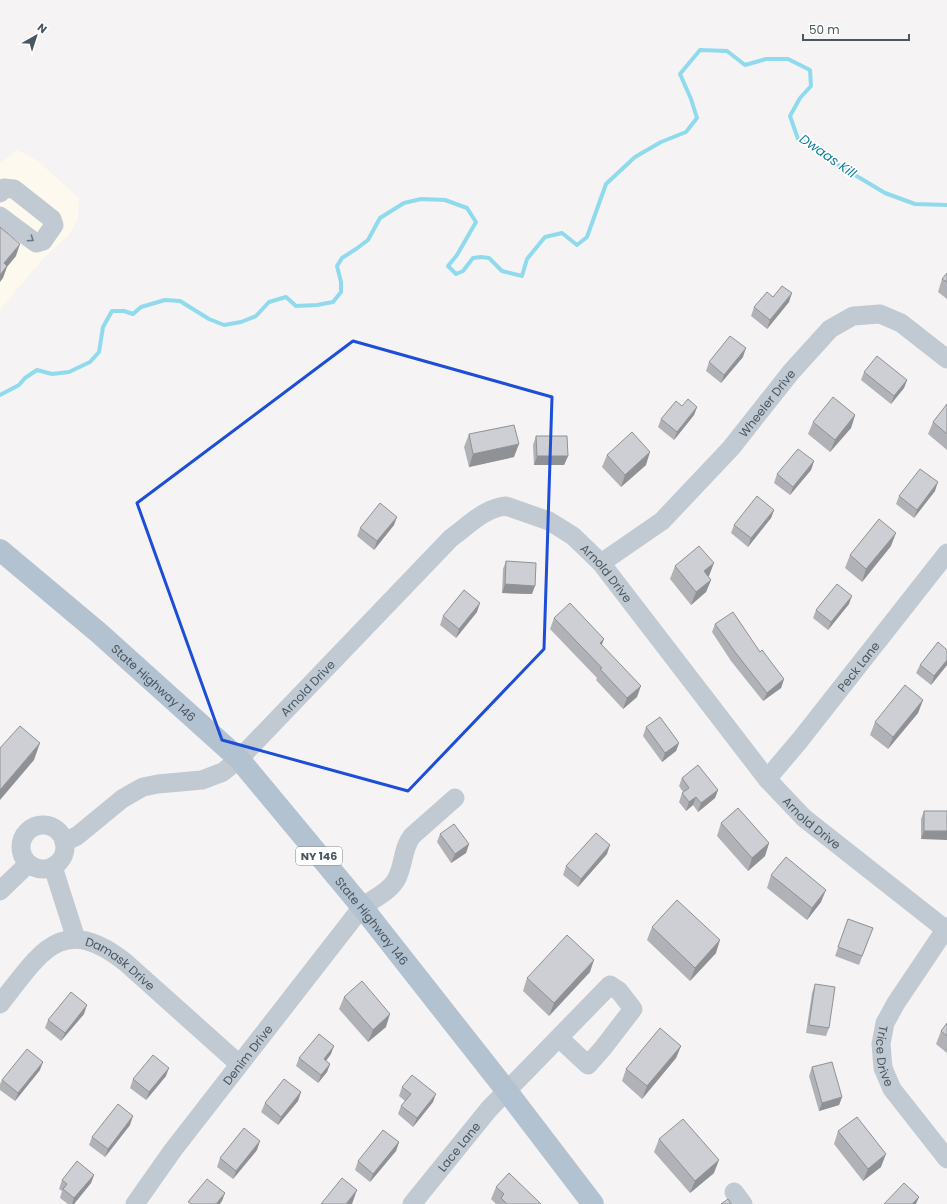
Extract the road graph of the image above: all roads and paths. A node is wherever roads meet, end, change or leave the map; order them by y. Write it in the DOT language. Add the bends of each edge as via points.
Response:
graph roads {
  1 [pos="0,193"];
  2 [pos="0,216"];
  3 [pos="947,359"];
  4 [pos="0,550"];
  5 [pos="947,553"];
  6 [pos="601,564"];
  7 [pos="239,759"];
  8 [pos="767,779"];
  9 [pos="455,798"];
  10 [pos="64,842"];
  11 [pos="28,864"];
  12 [pos="53,867"];
  13 [pos="0,891"];
  14 [pos="362,907"];
  15 [pos="946,928"];
  16 [pos="76,938"];
  17 [pos="2,997"];
  18 [pos="559,1038"];
  19 [pos="239,1064"];
  20 [pos="506,1090"];
  21 [pos="947,1159"];
  22 [pos="135,1204"];
  23 [pos="412,1204"];
  24 [pos="593,1204"];
  2 -- 1 [label="street, one-way" via="36,243 42,242 54,225 52,219 14,189 4,188"];
  3 -- 6 [label="street, Wheeler Drive" via="901,324 880,314 853,316 830,329 791,372 731,448 662,521"];
  4 -- 7 [label="main road, State Highway 146 / NY 146" via="99,633"];
  5 -- 8 [label="street, Peck Lane"];
  6 -- 7 [label="street, Arnold Drive" via="573,536 549,521 506,506 485,512 451,538"];
  6 -- 8 [label="street, Arnold Drive"];
  7 -- 10 [label="street, Arnold Drive" via="222,772 202,780 158,784 138,790 122,799 77,836"];
  7 -- 14 [label="main road, State Highway 146 / NY 146"];
  8 -- 15 [label="street, Arnold Drive" via="804,818"];
  9 -- 14 [label="street, Denim Drive" via="407,842 396,879 390,888"];
  10 -- 11 [label="street" via="58,830 50,826 33,827 26,832 22,840 23,857"];
  10 -- 12 [label="street" via="64,854 60,862"];
  11 -- 12 [label="street" via="40,869"];
  11 -- 13 [label="street"];
  12 -- 16 [label="street"];
  14 -- 19 [label="street, Denim Drive"];
  14 -- 20 [label="main road, State Highway 146 / NY 146"];
  15 -- 21 [label="street, Trice Drive" via="896,1003 885,1023 881,1044 883,1068 892,1089"];
  16 -- 17 [label="street, Damask Drive" via="49,947"];
  16 -- 19 [label="street, Damask Drive" via="94,942 110,950"];
  18 -- 20 [label="street, Lace Lane"];
  19 -- 22 [label="street, Denim Drive"];
  20 -- 23 [label="street, Lace Lane" via="488,1108"];
  20 -- 24 [label="main road, State Highway 146 / NY 146"];
}
